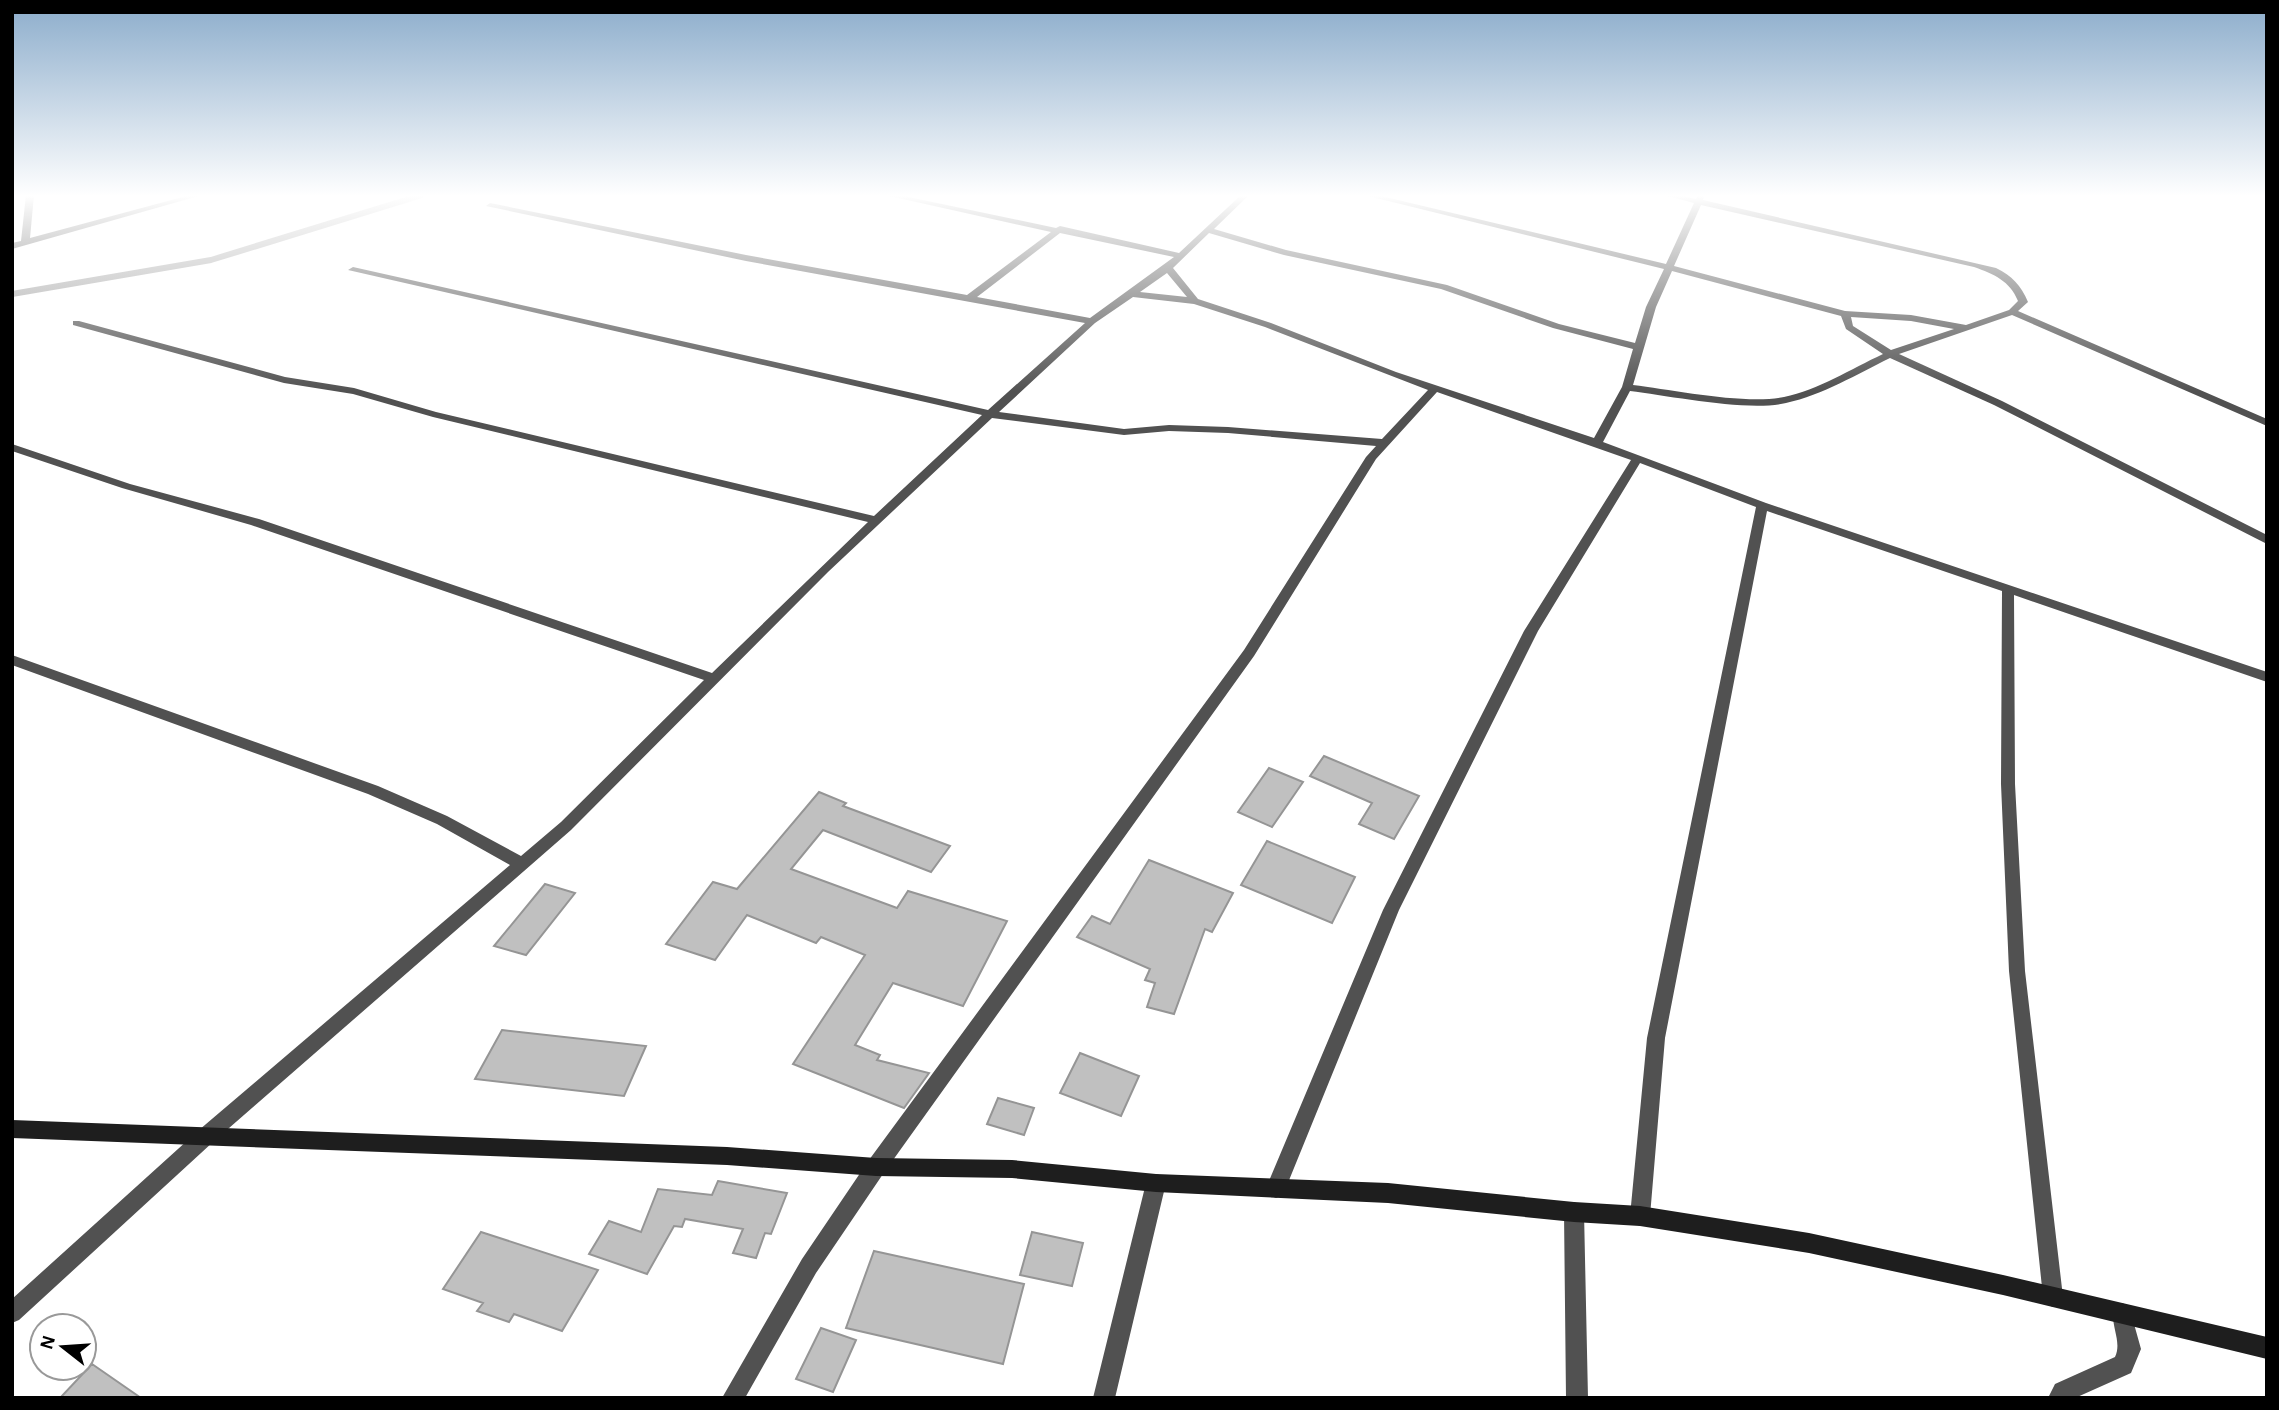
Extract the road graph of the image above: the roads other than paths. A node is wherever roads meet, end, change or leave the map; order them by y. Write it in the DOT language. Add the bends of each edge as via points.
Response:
graph roads {
  1 [pos="768,261"];
  2 [pos="1018,261"];
  3 [pos="1175,261"];
  4 [pos="1328,261"];
  5 [pos="1642,261"];
  6 [pos="1671,261"];
  7 [pos="1952,261"];
  8 [pos="1668,267"];
  9 [pos="1168,268"];
  10 [pos="353,270"];
  11 [pos="1133,294"];
  12 [pos="967,300"];
  13 [pos="1195,301"];
  14 [pos="2012,312"];
  15 [pos="1845,314"];
  16 [pos="1092,321"];
  17 [pos="76,323"];
  18 [pos="1971,329"];
  19 [pos="1638,347"];
  20 [pos="1890,354"];
  21 [pos="1627,387"];
  22 [pos="1435,388"];
  23 [pos="990,414"];
  24 [pos="2267,423"];
  25 [pos="1385,443"];
  26 [pos="1597,443"];
  27 [pos="12,447"];
  28 [pos="1638,458"];
  29 [pos="1762,505"];
  30 [pos="876,520"];
  31 [pos="2267,540"];
  32 [pos="2008,590"];
  33 [pos="12,660"];
  34 [pos="2267,677"];
  35 [pos="715,679"];
  36 [pos="522,864"];
  37 [pos="12,1129"];
  38 [pos="206,1136"];
  39 [pos="876,1167"];
  40 [pos="1156,1183"];
  41 [pos="1276,1188"];
  42 [pos="1574,1212"];
  43 [pos="1640,1216"];
  44 [pos="2053,1297"];
  45 [pos="12,1313"];
  46 [pos="2122,1313"];
  47 [pos="2267,1348"];
  48 [pos="733,1398"];
  49 [pos="1104,1398"];
  50 [pos="1577,1398"];
  51 [pos="2059,1398"];
  1 -- 12 [label="street"];
  2 -- 12 [label="street"];
  3 -- 9 [label="street"];
  4 -- 19 [label="street" via="1444,287 1556,326"];
  5 -- 8 [label="street"];
  6 -- 8 [label="street"];
  7 -- 14 [label="street" via="2001,273 2019,288 2023,302"];
  8 -- 15 [label="street"];
  8 -- 19 [label="street"];
  9 -- 11 [label="street"];
  9 -- 13 [label="street"];
  10 -- 23 [label="street"];
  11 -- 13 [label="street"];
  11 -- 16 [label="street"];
  12 -- 16 [label="street"];
  13 -- 22 [label="street"];
  14 -- 18 [label="street"];
  14 -- 24 [label="street"];
  15 -- 18 [label="street" via="1911,318"];
  15 -- 20 [label="street" via="1849,327"];
  16 -- 23 [label="street"];
  17 -- 30 [label="street" via="284,380 354,391"];
  18 -- 20 [label="street"];
  19 -- 21 [label="street"];
  20 -- 21 [label="street" via="1815,391 1783,401 1745,402"];
  20 -- 31 [label="street"];
  21 -- 26 [label="street"];
  22 -- 25 [label="street"];
  22 -- 26 [label="street"];
  23 -- 25 [label="street" via="1124,432 1228,430"];
  23 -- 30 [label="street"];
  25 -- 39 [label="street" via="1249,653"];
  26 -- 28 [label="street"];
  27 -- 35 [label="street" via="126,486 255,522"];
  28 -- 29 [label="street"];
  28 -- 41 [label="street" via="1531,631 1391,911"];
  29 -- 32 [label="street"];
  29 -- 43 [label="street" via="1656,1038"];
  30 -- 35 [label="street"];
  32 -- 34 [label="street"];
  32 -- 44 [label="street" via="2008,784 2017,971"];
  33 -- 36 [label="street" via="373,790 442,820"];
  35 -- 36 [label="street"];
  36 -- 38 [label="street"];
  37 -- 38 [label="street"];
  38 -- 39 [label="street" via="727,1156"];
  38 -- 45 [label="street"];
  39 -- 40 [label="street" via="1012,1169"];
  39 -- 48 [label="street" via="809,1266"];
  40 -- 41 [label="street"];
  40 -- 49 [label="street"];
  41 -- 42 [label="street" via="1388,1193"];
  42 -- 43 [label="street"];
  42 -- 50 [label="street"];
  43 -- 44 [label="street" via="1809,1243"];
  44 -- 46 [label="street"];
  46 -- 47 [label="street"];
  46 -- 51 [label="street" via="2130,1349 2123,1365"];
}
